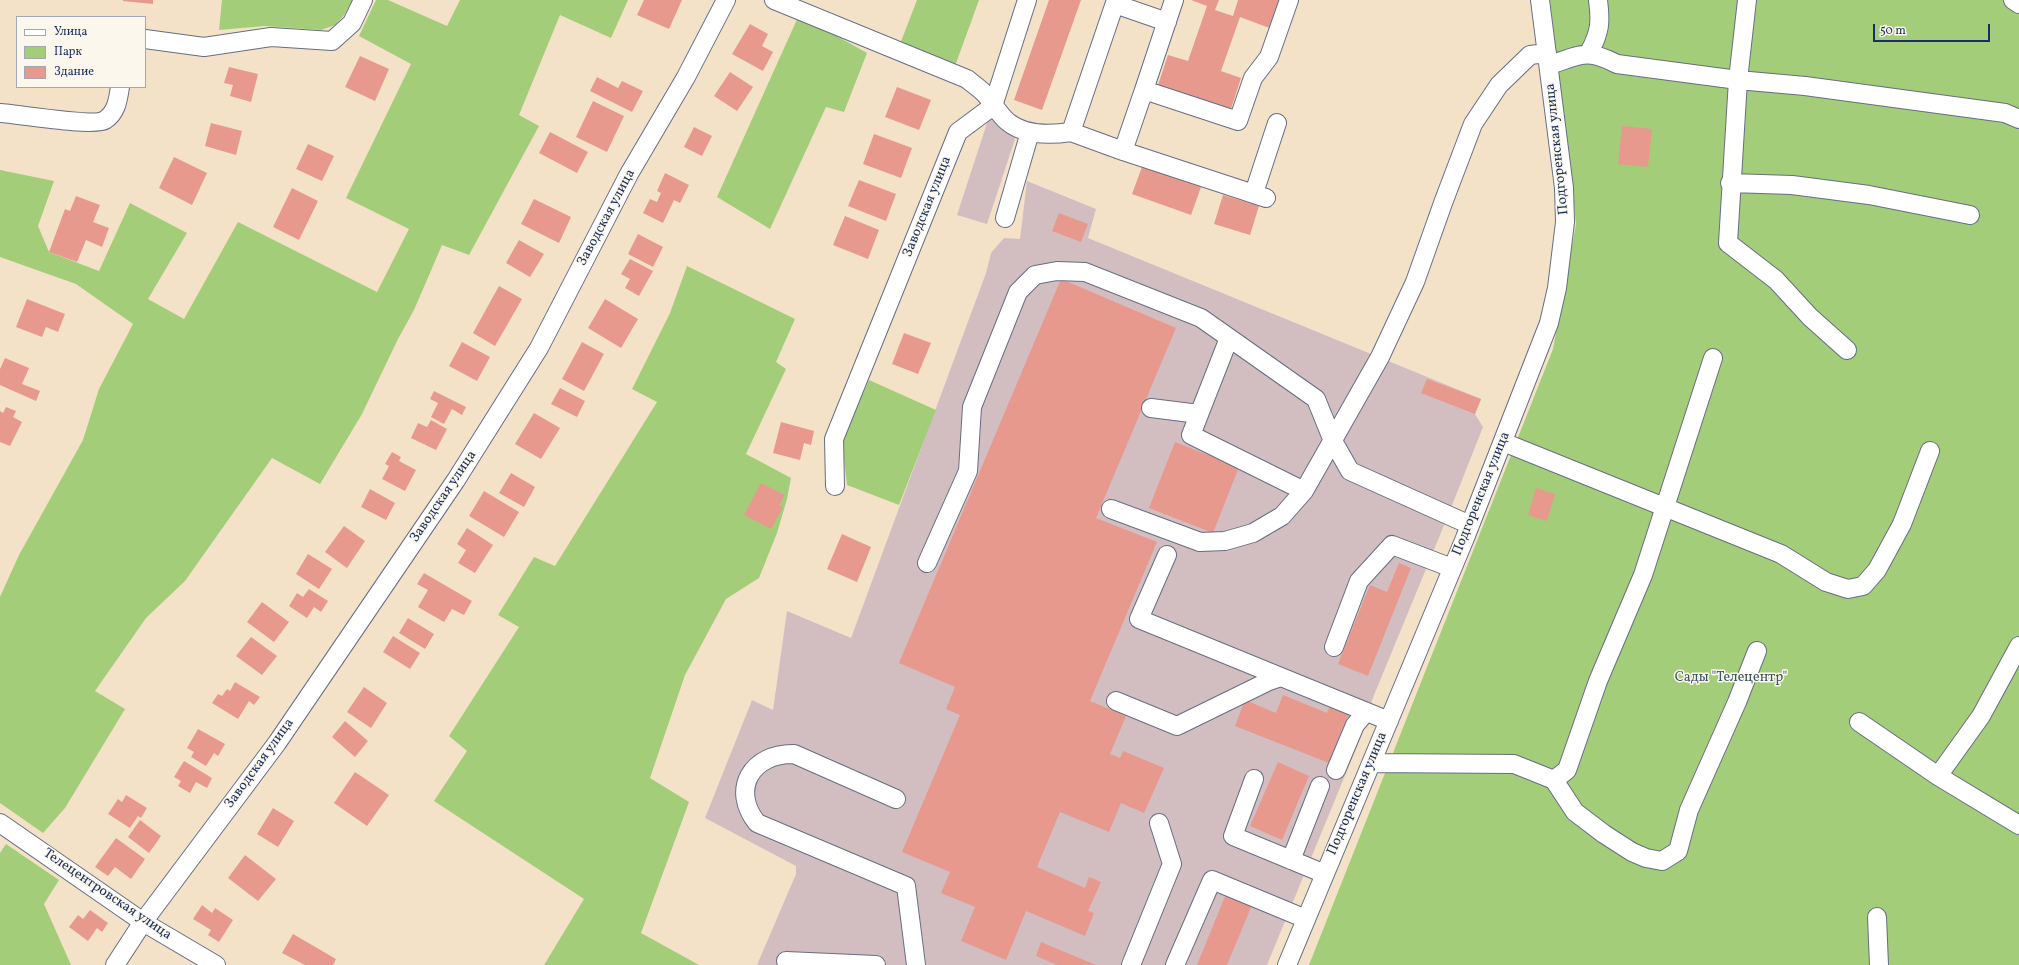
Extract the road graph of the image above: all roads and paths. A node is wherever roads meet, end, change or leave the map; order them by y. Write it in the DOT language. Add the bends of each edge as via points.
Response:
graph roads {
  1 [pos="363,0"];
  2 [pos="726,0"];
  3 [pos="774,0"];
  4 [pos="1027,0"];
  5 [pos="1174,0"];
  6 [pos="1289,0"];
  7 [pos="1540,0"];
  8 [pos="1598,0"];
  9 [pos="1747,0"];
  10 [pos="2013,0"];
  11 [pos="1115,2"];
  12 [pos="2019,4"];
  13 [pos="1167,22"];
  14 [pos="146,39"];
  15 [pos="1589,53"];
  16 [pos="1548,59"];
  17 [pos="1738,80"];
  18 [pos="120,88"];
  19 [pos="1144,90"];
  20 [pos="993,104"];
  21 [pos="0,113"];
  22 [pos="2019,119"];
  23 [pos="1277,123"];
  24 [pos="1030,132"];
  25 [pos="1071,132"];
  26 [pos="1124,151"];
  27 [pos="1730,182"];
  28 [pos="1970,215"];
  29 [pos="1005,218"];
  30 [pos="1229,338"];
  31 [pos="1847,350"];
  32 [pos="1714,358"];
  33 [pos="1151,408"];
  34 [pos="1199,414"];
  35 [pos="1333,441"];
  36 [pos="1503,442"];
  37 [pos="1930,451"];
  38 [pos="834,486"];
  39 [pos="1304,491"];
  40 [pos="1664,507"];
  41 [pos="1111,509"];
  42 [pos="1470,524"];
  43 [pos="1166,555"];
  44 [pos="927,563"];
  45 [pos="1452,568"];
  46 [pos="2019,646"];
  47 [pos="1334,647"];
  48 [pos="1757,651"];
  49 [pos="1281,677"];
  50 [pos="1116,701"];
  51 [pos="1366,712"];
  52 [pos="1389,722"];
  53 [pos="1859,722"];
  54 [pos="1372,763"];
  55 [pos="1336,770"];
  56 [pos="1938,776"];
  57 [pos="1254,779"];
  58 [pos="1554,780"];
  59 [pos="1320,786"];
  60 [pos="896,799"];
  61 [pos="1159,822"];
  62 [pos="0,823"];
  63 [pos="2019,825"];
  64 [pos="1290,860"];
  65 [pos="1325,874"];
  66 [pos="1878,917"];
  67 [pos="1306,919"];
  68 [pos="143,922"];
  69 [pos="786,961"];
  70 [pos="116,965"];
  71 [pos="216,965"];
  72 [pos="876,965"];
  73 [pos="916,965"];
  74 [pos="1131,965"];
  75 [pos="1175,965"];
  76 [pos="1287,965"];
  77 [pos="1879,965"];
  1 -- 14 [label="street" via="352,23 332,41 271,37 204,47"];
  2 -- 68 [label="street, Заводская улица" via="686,77 629,174 540,348 456,480 277,743"];
  3 -- 20 [label="street" via="967,79"];
  4 -- 20 [label="street"];
  5 -- 13 [label="street"];
  6 -- 19 [label="street" via="1269,57 1253,78 1238,121"];
  7 -- 16 [label="street, Подгоренская улица"];
  8 -- 15 [label="street" via="1599,34"];
  9 -- 17 [label="street"];
  10 -- 12 [label="street"];
  11 -- 13 [label="street"];
  11 -- 25 [label="street"];
  13 -- 19 [label="street"];
  15 -- 16 [label="street"];
  15 -- 17 [label="street" via="1600,55 1617,64"];
  16 -- 35 [label="street" via="1530,55 1499,85 1473,124 1415,282 1380,356"];
  16 -- 36 [label="street, Подгоренская улица" via="1564,188 1562,256 1549,323"];
  17 -- 22 [label="street" via="1805,86 2004,113"];
  17 -- 27 [label="street"];
  18 -- 21 [label="street" via="113,114 104,121 83,122"];
  19 -- 26 [label="street"];
  20 -- 24 [label="street" via="1009,123"];
  20 -- 38 [label="street, Заводская улица" via="958,132 834,439"];
  23 -- 26 [label="street" via="1260,196"];
  24 -- 25 [label="street" via="1051,135"];
  24 -- 29 [label="street"];
  25 -- 26 [label="street"];
  27 -- 28 [label="street" via="1792,185 1869,195"];
  27 -- 31 [label="street" via="1728,243 1776,280 1810,317"];
  30 -- 34 [label="street"];
  30 -- 35 [label="street" via="1316,399"];
  30 -- 44 [label="street" via="1201,318 1085,272 1057,271 1035,275 1018,292 972,407 968,471"];
  32 -- 40 [label="street"];
  33 -- 34 [label="street"];
  34 -- 39 [label="street" via="1191,435"];
  35 -- 39 [label="street"];
  35 -- 42 [label="street" via="1350,471"];
  36 -- 40 [label="street"];
  36 -- 42 [label="street, Подгоренская улица"];
  37 -- 40 [label="street" via="1902,524 1877,570 1863,586 1848,589 1826,582 1781,554"];
  39 -- 41 [label="street" via="1282,516 1253,533 1225,541 1200,542"];
  40 -- 58 [label="street" via="1643,575 1598,681 1567,770"];
  42 -- 45 [label="street, Подгоренская улица"];
  43 -- 49 [label="street" via="1139,619"];
  45 -- 47 [label="street" via="1392,545 1359,581"];
  45 -- 52 [label="street, Подгоренская улица"];
  46 -- 56 [label="street" via="1982,716"];
  48 -- 58 [label="street" via="1689,810 1678,851 1662,861 1632,852 1575,812"];
  49 -- 50 [label="street" via="1177,726"];
  49 -- 51 [label="street"];
  51 -- 52 [label="street"];
  51 -- 55 [label="street" via="1355,725"];
  52 -- 54 [label="street, Подгоренская улица"];
  53 -- 56 [label="street"];
  54 -- 58 [label="street" via="1514,764"];
  54 -- 65 [label="street, Подгоренская улица"];
  56 -- 63 [label="street"];
  57 -- 64 [label="street" via="1233,836"];
  59 -- 64 [label="street"];
  60 -- 73 [label="street" via="794,754 780,753 756,765 745,788 747,806 758,823 906,886"];
  61 -- 74 [label="street" via="1172,864"];
  62 -- 68 [label="street, Телецентровская улица"];
  64 -- 65 [label="street"];
  65 -- 67 [label="street, Подгоренская улица"];
  66 -- 77 [label="street"];
  67 -- 75 [label="street" via="1212,880"];
  67 -- 76 [label="street, Подгоренская улица"];
  68 -- 70 [label="street, Заводская улица"];
  68 -- 71 [label="street, Телецентровская улица"];
  69 -- 72 [label="street"];
}
